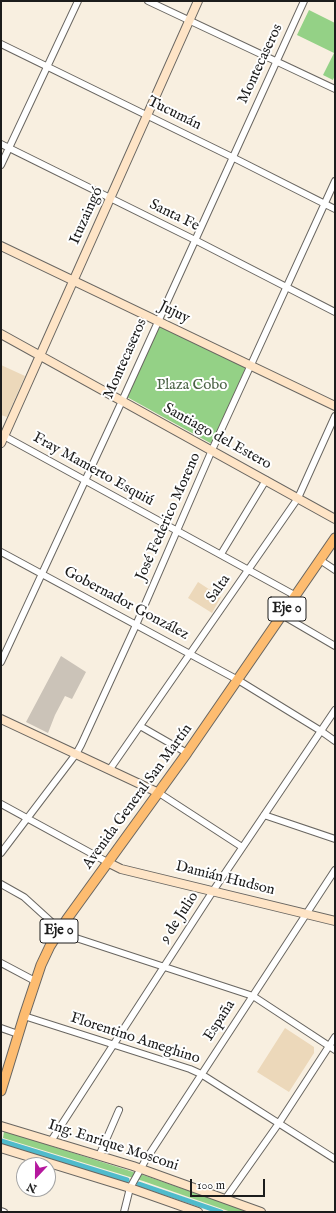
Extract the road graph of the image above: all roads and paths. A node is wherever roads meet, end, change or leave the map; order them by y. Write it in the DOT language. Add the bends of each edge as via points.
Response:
graph roads {
  1 [pos="78,1"];
  2 [pos="148,1"];
  3 [pos="198,1"];
  4 [pos="304,1"];
  5 [pos="190,21"];
  6 [pos="1,44"];
  7 [pos="276,62"];
  8 [pos="48,66"];
  9 [pos="335,89"];
  10 [pos="147,116"];
  11 [pos="1,144"];
  12 [pos="9,148"];
  13 [pos="232,157"];
  14 [pos="1,164"];
  15 [pos="335,181"];
  16 [pos="110,198"];
  17 [pos="324,204"];
  18 [pos="335,209"];
  19 [pos="195,240"];
  20 [pos="1,246"];
  21 [pos="73,281"];
  22 [pos="285,287"];
  23 [pos="335,312"];
  24 [pos="157,321"];
  25 [pos="1,334"];
  26 [pos="40,356"];
  27 [pos="250,366"];
  28 [pos="122,401"];
  29 [pos="335,406"];
  30 [pos="335,416"];
  31 [pos="2,440"];
  32 [pos="212,450"];
  33 [pos="84,480"];
  34 [pos="266,480"];
  35 [pos="298,498"];
  36 [pos="335,519"];
  37 [pos="177,530"];
  38 [pos="335,538"];
  39 [pos="1,552"];
  40 [pos="221,554"];
  41 [pos="320,560"];
  42 [pos="248,569"];
  43 [pos="335,570"];
  44 [pos="42,574"];
  45 [pos="296,596"];
  46 [pos="282,615"];
  47 [pos="136,625"];
  48 [pos="335,646"];
  49 [pos="190,653"];
  50 [pos="1,662"];
  51 [pos="238,680"];
  52 [pos="335,710"];
  53 [pos="1,719"];
  54 [pos="140,726"];
  55 [pos="321,731"];
  56 [pos="335,741"];
  57 [pos="187,753"];
  58 [pos="76,754"];
  59 [pos="110,769"];
  60 [pos="159,793"];
  61 [pos="1,804"];
  62 [pos="264,815"];
  63 [pos="28,818"];
  64 [pos="335,839"];
  65 [pos="242,847"];
  66 [pos="1,853"];
  67 [pos="109,863"];
  68 [pos="335,870"];
  69 [pos="1,884"];
  70 [pos="213,891"];
  71 [pos="306,913"];
  72 [pos="335,921"];
  73 [pos="60,930"];
  74 [pos="1,963"];
  75 [pos="164,967"];
  76 [pos="35,981"];
  77 [pos="253,996"];
  78 [pos="24,1016"];
  79 [pos="1,1028"];
  80 [pos="18,1034"];
  81 [pos="335,1037"];
  82 [pos="112,1045"];
  83 [pos="329,1046"];
  84 [pos="335,1050"];
  85 [pos="202,1074"];
  86 [pos="1,1091"];
  87 [pos="119,1110"];
  88 [pos="279,1122"];
  89 [pos="1,1126"];
  90 [pos="51,1141"];
  91 [pos="1,1148"];
  92 [pos="99,1156"];
  93 [pos="335,1159"];
  94 [pos="140,1168"];
  95 [pos="130,1188"];
  96 [pos="226,1198"];
  97 [pos="1,1211"];
  98 [pos="4,1212"];
  99 [pos="124,1212"];
  100 [pos="198,1212"];
  101 [pos="261,1212"];
  1 -- 8 [label="street"];
  2 -- 5 [label="street"];
  3 -- 5 [label="street, Ituzaingó"];
  4 -- 7 [label="street, Montecaseros"];
  5 -- 7 [label="street"];
  5 -- 10 [label="street, Ituzaingó"];
  6 -- 8 [label="street, Tucumán"];
  7 -- 9 [label="street"];
  7 -- 13 [label="street, Montecaseros"];
  8 -- 10 [label="street, Tucumán"];
  8 -- 12 [label="street"];
  10 -- 13 [label="street, Tucumán"];
  10 -- 16 [label="street, Ituzaingó"];
  11 -- 12 [label="street, Santa Fe"];
  12 -- 14 [label="street"];
  12 -- 16 [label="street, Santa Fe"];
  13 -- 17 [label="street, Tucumán"];
  13 -- 19 [label="street, Montecaseros"];
  15 -- 17 [label="street, José Federico Moreno"];
  16 -- 19 [label="street, Santa Fe"];
  16 -- 21 [label="street, Ituzaingó"];
  17 -- 18 [label="street, Tucumán"];
  17 -- 22 [label="street, José Federico Moreno"];
  19 -- 22 [label="street, Santa Fe"];
  19 -- 24 [label="street, Montecaseros"];
  20 -- 21 [label="street, Jujuy"];
  21 -- 24 [label="street, Jujuy"];
  21 -- 26 [label="street, Ituzaingó"];
  22 -- 23 [label="street, Santa Fe"];
  22 -- 27 [label="street, José Federico Moreno"];
  24 -- 27 [label="street, Jujuy"];
  24 -- 28 [label="street, Montecaseros"];
  25 -- 26 [label="street, Santiago del Estero"];
  26 -- 28 [label="street, Santiago del Estero"];
  26 -- 31 [label="street, Ituzaingó"];
  27 -- 29 [label="street, Jujuy"];
  27 -- 32 [label="street, José Federico Moreno"];
  28 -- 32 [label="street, Santiago del Estero"];
  28 -- 33 [label="street, Montecaseros"];
  30 -- 35 [label="street, Salta"];
  31 -- 33 [label="street, Fray Mamerto Esquiú"];
  32 -- 34 [label="street, Santiago del Estero"];
  32 -- 37 [label="street, José Federico Moreno"];
  33 -- 37 [label="street, Fray Mamerto Esquiú"];
  33 -- 44 [label="street, Montecaseros"];
  34 -- 35 [label="street, Santiago del Estero"];
  34 -- 40 [label="street"];
  35 -- 36 [label="street, Santiago del Estero"];
  35 -- 42 [label="street, Salta"];
  37 -- 40 [label="street, Fray Mamerto Esquiú"];
  37 -- 47 [label="street, José Federico Moreno"];
  38 -- 41 [label="main road, Avenida General San Martín / Eje 0"];
  39 -- 44 [label="street, Gobernador González"];
  40 -- 42 [label="street, Fray Mamerto Esquiú"];
  41 -- 43 [label="street"];
  41 -- 45 [label="main road, Avenida General San Martín / Eje 0"];
  42 -- 45 [label="street, Fray Mamerto Esquiú"];
  42 -- 49 [label="street, Salta"];
  44 -- 47 [label="street, Gobernador González"];
  44 -- 50 [label="street, Montecaseros"];
  45 -- 46 [label="main road, Avenida General San Martín / Eje 0"];
  46 -- 48 [label="street"];
  46 -- 51 [label="main road, Avenida General San Martín / Eje 0"];
  47 -- 49 [label="street, Gobernador González"];
  47 -- 58 [label="street, José Federico Moreno"];
  49 -- 51 [label="street, Gobernador González"];
  49 -- 54 [label="street, Salta"];
  51 -- 55 [label="street, Gobernador González"];
  51 -- 57 [label="main road, Avenida General San Martín / Eje 0"];
  52 -- 55 [label="street, 9 de Julio"];
  53 -- 58 [label="street"];
  54 -- 57 [label="street"];
  54 -- 59 [label="street, Salta"];
  55 -- 56 [label="street, Gobernador González"];
  55 -- 62 [label="street, 9 de Julio"];
  57 -- 60 [label="main road, Avenida General San Martín / Eje 0"];
  58 -- 59 [label="street"];
  58 -- 63 [label="street, José Federico Moreno"];
  59 -- 60 [label="street"];
  60 -- 65 [label="street"];
  60 -- 67 [label="main road, Avenida General San Martín / Eje 0"];
  61 -- 63 [label="street"];
  62 -- 64 [label="street"];
  62 -- 65 [label="street, 9 de Julio"];
  63 -- 66 [label="street, José Federico Moreno"];
  63 -- 67 [label="street"];
  65 -- 70 [label="street, 9 de Julio"];
  67 -- 70 [label="street, Damián Hudson" via="121,869"];
  67 -- 73 [label="main road, Avenida General San Martín / Eje 0"];
  68 -- 71 [label="street, España"];
  69 -- 73 [label="street" via="24,897"];
  70 -- 71 [label="street, Damián Hudson"];
  70 -- 75 [label="street, 9 de Julio"];
  71 -- 72 [label="street, Damián Hudson"];
  71 -- 77 [label="street, España"];
  73 -- 75 [label="street" via="74,938"];
  73 -- 76 [label="main road, Avenida General San Martín / Eje 0" via="46,953"];
  74 -- 76 [label="street"];
  75 -- 77 [label="street"];
  75 -- 82 [label="street, 9 de Julio"];
  76 -- 78 [label="main road, Avenida General San Martín / Eje 0"];
  77 -- 83 [label="street"];
  77 -- 85 [label="street, España"];
  78 -- 80 [label="main road, Avenida General San Martín / Eje 0"];
  78 -- 82 [label="street, Florentino Ameghino"];
  79 -- 80 [label="street"];
  80 -- 86 [label="main road, Avenida General San Martín / Eje 0"];
  81 -- 83 [label="street"];
  82 -- 85 [label="street, Florentino Ameghino"];
  82 -- 90 [label="street, 9 de Julio"];
  83 -- 84 [label="street"];
  83 -- 88 [label="street"];
  85 -- 88 [label="street, Florentino Ameghino"];
  85 -- 94 [label="street, España"];
  87 -- 92 [label="street"];
  88 -- 93 [label="street, Florentino Ameghino"];
  88 -- 96 [label="street"];
  89 -- 90 [label="street, Ing. Enrique Mosconi"];
  90 -- 92 [label="street, Ing. Enrique Mosconi"];
  91 -- 95 [label="street"];
  92 -- 94 [label="street, Ing. Enrique Mosconi"];
  94 -- 95 [label="street, España"];
  94 -- 96 [label="street, Ing. Enrique Mosconi"];
  95 -- 99 [label="street, España"];
  95 -- 100 [label="street"];
  96 -- 101 [label="street, Ing. Enrique Mosconi"];
  97 -- 98 [label="street"];
}
